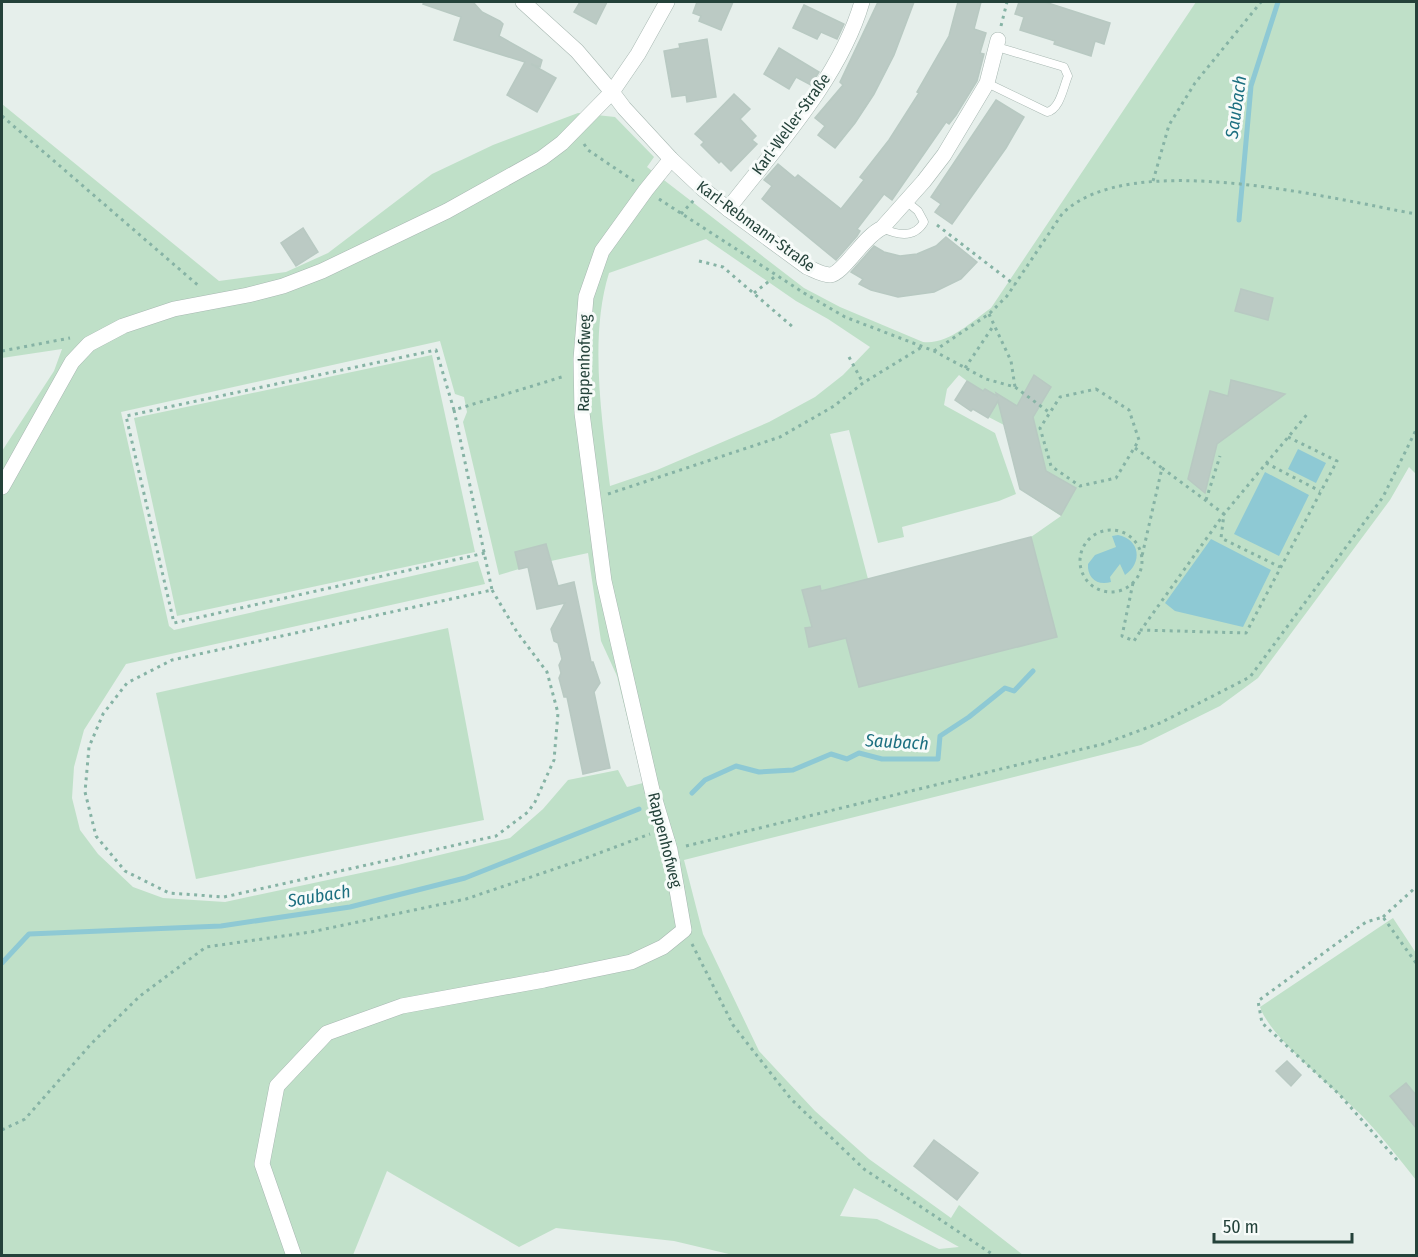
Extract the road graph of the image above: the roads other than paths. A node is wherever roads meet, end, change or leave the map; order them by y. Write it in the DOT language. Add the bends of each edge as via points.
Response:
graph roads {
  1 [pos="523,2"];
  2 [pos="666,2"];
  3 [pos="862,2"];
  4 [pos="997,43"];
  5 [pos="987,83"];
  6 [pos="612,92"];
  7 [pos="671,159"];
  8 [pos="906,201"];
  9 [pos="728,209"];
  10 [pos="882,228"];
  11 [pos="2,487"];
  12 [pos="294,1256"];
  1 -- 6 [label="street, Karl-Rebmann-Straße" via="577,51"];
  2 -- 6 [label="street"];
  3 -- 9 [label="street, Karl-Weller-Straße" via="844,47 821,87"];
  4 -- 5 [label="street, Karl-Rebmann-Straße"];
  4 -- 5 [label="lane" via="1064,68 1068,76 1056,106 1047,112"];
  5 -- 8 [label="street, Karl-Rebmann-Straße" via="944,155"];
  6 -- 7 [label="street, Karl-Rebmann-Straße"];
  6 -- 11 [label="street" via="542,158 447,211 283,286 174,309 123,326 89,344 72,362"];
  7 -- 9 [label="street, Karl-Rebmann-Straße"];
  7 -- 12 [label="street, Rappenhofweg" via="602,251 586,297 581,371 582,413 604,581 669,850 684,930 663,947 631,962 402,1006 327,1033 277,1086 262,1164"];
  8 -- 10 [label="street, Karl-Rebmann-Straße"];
  8 -- 10 [label="lane" via="924,222 916,231 903,235"];
  9 -- 10 [label="street, Karl-Rebmann-Straße" via="807,267 830,275 841,269 872,232"];
}
